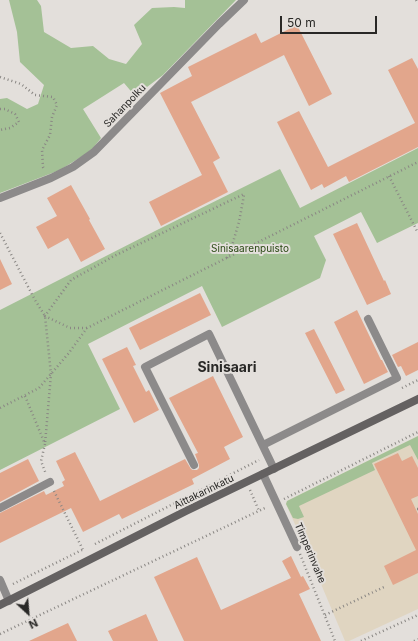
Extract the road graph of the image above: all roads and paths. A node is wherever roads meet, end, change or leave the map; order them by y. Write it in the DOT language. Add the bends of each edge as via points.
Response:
graph roads {
  1 [pos="244,0"];
  2 [pos="416,0"];
  3 [pos="418,3"];
  4 [pos="0,77"];
  5 [pos="0,109"];
  6 [pos="0,130"];
  7 [pos="418,162"];
  8 [pos="43,167"];
  9 [pos="389,176"];
  10 [pos="0,198"];
  11 [pos="418,232"];
  12 [pos="0,233"];
  13 [pos="227,258"];
  14 [pos="45,316"];
  15 [pos="368,319"];
  16 [pos="87,328"];
  17 [pos="50,374"];
  18 [pos="418,380"];
  19 [pos="397,391"];
  20 [pos="418,399"];
  21 [pos="0,408"];
  22 [pos="418,432"];
  23 [pos="45,444"];
  24 [pos="263,445"];
  25 [pos="268,456"];
  26 [pos="194,465"];
  27 [pos="274,469"];
  28 [pos="263,474"];
  29 [pos="50,482"];
  30 [pos="277,503"];
  31 [pos="0,508"];
  32 [pos="90,546"];
  33 [pos="297,547"];
  34 [pos="83,550"];
  35 [pos="0,580"];
  36 [pos="384,587"];
  37 [pos="4,589"];
  38 [pos="9,601"];
  39 [pos="0,605"];
  40 [pos="325,615"];
  41 [pos="418,615"];
  42 [pos="0,634"];
  43 [pos="418,639"];
  44 [pos="335,641"];
  45 [pos="361,641"];
  46 [pos="414,641"];
  1 -- 10 [label="street, Sahanpolku" via="94,152 73,168"];
  2 -- 3 [label="path"];
  4 -- 8 [label="path" via="21,84 35,95 53,97 56,105 50,135 42,150"];
  5 -- 6 [label="path" via="15,114 19,122 10,128"];
  7 -- 9 [label="path"];
  9 -- 11 [label="path"];
  9 -- 13 [label="path"];
  12 -- 14 [label="path"];
  13 -- 14 [label="path" via="239,222 244,194 114,256 71,280"];
  13 -- 16 [label="path"];
  14 -- 16 [label="path" via="70,328"];
  14 -- 17 [label="path"];
  15 -- 24 [label="street" via="397,378"];
  16 -- 17 [label="path"];
  17 -- 21 [label="path" via="39,388"];
  17 -- 23 [label="path"];
  18 -- 19 [label="path"];
  20 -- 27 [label="main road, Aittakarinkatu"];
  22 -- 30 [label="path"];
  24 -- 25 [label="street"];
  24 -- 26 [label="street" via="209,334 145,367"];
  25 -- 27 [label="street"];
  25 -- 32 [label="path"];
  27 -- 28 [label="main road, Aittakarinkatu"];
  28 -- 30 [label="street, Timperinvahe"];
  28 -- 38 [label="main road, Aittakarinkatu"];
  29 -- 31 [label="street"];
  30 -- 33 [label="street, Timperinvahe"];
  30 -- 42 [label="path"];
  33 -- 40 [label="path, Timperinvahe"];
  34 -- 37 [label="path"];
  35 -- 37 [label="street"];
  36 -- 40 [label="path"];
  37 -- 38 [label="street"];
  38 -- 39 [label="main road, Aittakarinkatu"];
  40 -- 44 [label="path, Timperinvahe"];
  41 -- 45 [label="path"];
  43 -- 46 [label="path"];
}
